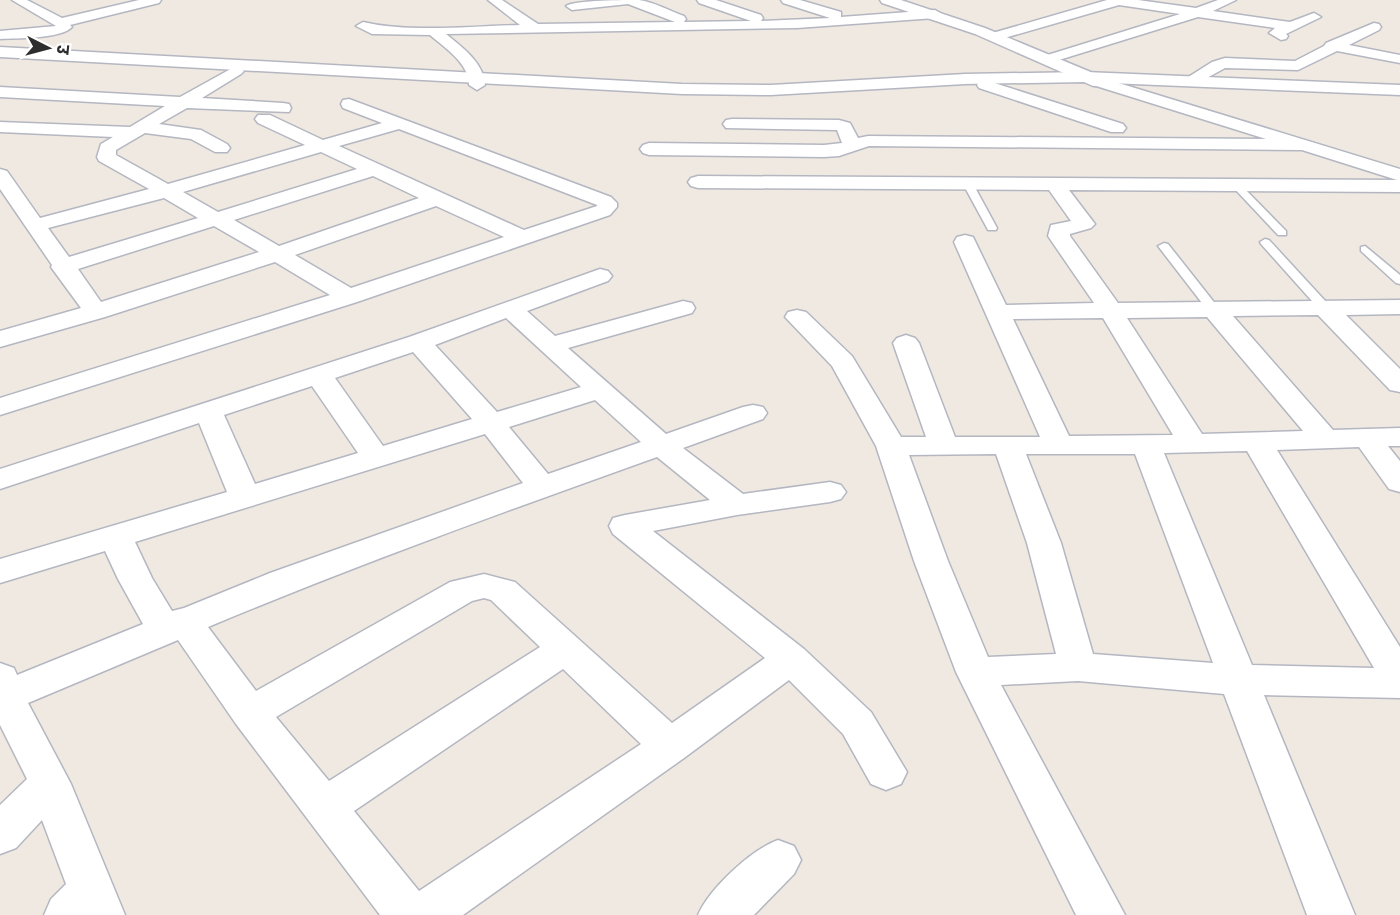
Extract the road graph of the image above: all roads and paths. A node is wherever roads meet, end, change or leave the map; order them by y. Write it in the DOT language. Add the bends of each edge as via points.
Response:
graph roads {
  1 [pos="18,0"];
  2 [pos="89,0"];
  3 [pos="155,0"];
  4 [pos="494,0"];
  5 [pos="628,0"];
  6 [pos="633,0"];
  7 [pos="703,0"];
  8 [pos="787,0"];
  9 [pos="887,0"];
  10 [pos="1120,0"];
  11 [pos="1230,0"];
  12 [pos="567,3"];
  13 [pos="123,8"];
  14 [pos="1201,11"];
  15 [pos="935,14"];
  16 [pos="1314,17"];
  17 [pos="855,21"];
  18 [pos="60,23"];
  19 [pos="779,25"];
  20 [pos="363,26"];
  21 [pos="698,26"];
  22 [pos="1288,26"];
  23 [pos="608,27"];
  24 [pos="534,28"];
  25 [pos="434,31"];
  26 [pos="1373,32"];
  27 [pos="0,35"];
  28 [pos="994,37"];
  29 [pos="1338,47"];
  30 [pos="0,52"];
  31 [pos="0,57"];
  32 [pos="1400,59"];
  33 [pos="1046,60"];
  34 [pos="236,71"];
  35 [pos="1092,80"];
  36 [pos="1190,81"];
  37 [pos="478,82"];
  38 [pos="985,85"];
  39 [pos="1400,90"];
  40 [pos="0,92"];
  41 [pos="1400,95"];
  42 [pos="180,103"];
  43 [pos="350,104"];
  44 [pos="283,108"];
  45 [pos="264,119"];
  46 [pos="400,123"];
  47 [pos="732,124"];
  48 [pos="0,127"];
  49 [pos="1117,128"];
  50 [pos="136,130"];
  51 [pos="1083,143"];
  52 [pos="320,144"];
  53 [pos="1230,144"];
  54 [pos="1304,145"];
  55 [pos="852,146"];
  56 [pos="220,148"];
  57 [pos="649,149"];
  58 [pos="373,170"];
  59 [pos="0,175"];
  60 [pos="1400,175"];
  61 [pos="698,182"];
  62 [pos="967,182"];
  63 [pos="1054,183"];
  64 [pos="1116,183"];
  65 [pos="1235,184"];
  66 [pos="1273,184"];
  67 [pos="1400,186"];
  68 [pos="166,191"];
  69 [pos="438,198"];
  70 [pos="217,220"];
  71 [pos="37,225"];
  72 [pos="992,228"];
  73 [pos="1282,233"];
  74 [pos="523,238"];
  75 [pos="965,242"];
  76 [pos="1265,242"];
  77 [pos="1164,246"];
  78 [pos="1365,249"];
  79 [pos="280,255"];
  80 [pos="62,267"];
  81 [pos="600,276"];
  82 [pos="1400,280"];
  83 [pos="350,297"];
  84 [pos="1324,307"];
  85 [pos="1400,307"];
  86 [pos="509,308"];
  87 [pos="683,308"];
  88 [pos="1213,309"];
  89 [pos="1110,310"];
  90 [pos="96,312"];
  91 [pos="996,312"];
  92 [pos="797,317"];
  93 [pos="0,339"];
  94 [pos="418,342"];
  95 [pos="906,344"];
  96 [pos="549,345"];
  97 [pos="318,374"];
  98 [pos="1400,384"];
  99 [pos="600,390"];
  100 [pos="0,407"];
  101 [pos="208,411"];
  102 [pos="753,413"];
  103 [pos="491,423"];
  104 [pos="1400,437"];
  105 [pos="1367,438"];
  106 [pos="1326,440"];
  107 [pos="1257,442"];
  108 [pos="1193,444"];
  109 [pos="661,445"];
  110 [pos="891,446"];
  111 [pos="944,446"];
  112 [pos="1008,446"];
  113 [pos="1059,446"];
  114 [pos="1146,446"];
  115 [pos="376,457"];
  116 [pos="0,479"];
  117 [pos="1400,482"];
  118 [pos="542,487"];
  119 [pos="830,492"];
  120 [pos="245,496"];
  121 [pos="737,505"];
  122 [pos="115,536"];
  123 [pos="0,571"];
  124 [pos="174,625"];
  125 [pos="566,649"];
  126 [pos="791,659"];
  127 [pos="1078,668"];
  128 [pos="975,672"];
  129 [pos="1238,680"];
  130 [pos="1400,681"];
  131 [pos="5,703"];
  132 [pos="250,713"];
  133 [pos="670,746"];
  134 [pos="886,772"];
  135 [pos="50,784"];
  136 [pos="326,807"];
  137 [pos="0,834"];
  138 [pos="778,860"];
  139 [pos="87,906"];
  140 [pos="409,915"];
  141 [pos="424,915"];
  142 [pos="723,915"];
  143 [pos="1101,915"];
  144 [pos="1331,915"];
  1 -- 18 [label="street"];
  2 -- 13 [label="street"];
  3 -- 13 [label="street"];
  4 -- 24 [label="street"];
  5 -- 6 [label="street"];
  5 -- 12 [label="street"];
  5 -- 21 [label="street"];
  7 -- 19 [label="street"];
  8 -- 17 [label="street"];
  9 -- 15 [label="main road"];
  10 -- 14 [label="street"];
  10 -- 28 [label="street"];
  11 -- 14 [label="street"];
  12 -- 23 [label="street"];
  13 -- 18 [label="street"];
  14 -- 22 [label="street"];
  14 -- 33 [label="street"];
  15 -- 17 [label="street"];
  15 -- 28 [label="main road"];
  16 -- 22 [label="street"];
  17 -- 19 [label="street"];
  18 -- 27 [label="street" via="65,27 59,30"];
  19 -- 21 [label="street"];
  20 -- 25 [label="street" via="372,30"];
  21 -- 23 [label="street"];
  22 -- 29 [label="street" via="1276,33"];
  23 -- 24 [label="street"];
  24 -- 25 [label="street"];
  25 -- 37 [label="street" via="476,69"];
  26 -- 29 [label="street"];
  28 -- 33 [label="main road"];
  29 -- 32 [label="street"];
  29 -- 36 [label="street" via="1298,65 1225,63"];
  30 -- 37 [label="main road"];
  31 -- 34 [label="main road"];
  33 -- 35 [label="main road"];
  34 -- 37 [label="main road"];
  34 -- 42 [label="street"];
  35 -- 36 [label="main road"];
  35 -- 37 [label="main road" via="965,79 771,90"];
  35 -- 38 [label="main road"];
  35 -- 41 [label="main road"];
  35 -- 54 [label="street"];
  36 -- 39 [label="main road"];
  37 -- 38 [label="main road" via="644,94 730,95"];
  38 -- 49 [label="street"];
  40 -- 42 [label="street"];
  42 -- 44 [label="street"];
  42 -- 50 [label="street"];
  43 -- 46 [label="street"];
  45 -- 52 [label="street"];
  46 -- 52 [label="street"];
  46 -- 74 [label="street" via="608,203 603,212"];
  47 -- 55 [label="street" via="839,125 844,127"];
  48 -- 50 [label="street"];
  50 -- 56 [label="street" via="195,134"];
  50 -- 68 [label="street" via="107,148 106,157"];
  51 -- 53 [label="street"];
  51 -- 55 [label="street" via="868,141"];
  51 -- 64 [label="street"];
  52 -- 58 [label="street"];
  52 -- 68 [label="street"];
  53 -- 54 [label="street"];
  53 -- 66 [label="street"];
  54 -- 60 [label="street"];
  55 -- 57 [label="street" via="824,150"];
  58 -- 69 [label="street"];
  58 -- 70 [label="street"];
  59 -- 71 [label="street"];
  61 -- 62 [label="street"];
  62 -- 63 [label="street"];
  62 -- 72 [label="lane"];
  63 -- 64 [label="street"];
  63 -- 89 [label="street" via="1084,224 1059,230 1059,236"];
  64 -- 65 [label="street"];
  65 -- 66 [label="street"];
  65 -- 73 [label="lane"];
  66 -- 67 [label="street"];
  68 -- 70 [label="street"];
  68 -- 71 [label="street"];
  69 -- 74 [label="street"];
  69 -- 79 [label="street"];
  70 -- 79 [label="street"];
  70 -- 80 [label="street"];
  71 -- 80 [label="street"];
  74 -- 83 [label="street"];
  75 -- 91 [label="street"];
  76 -- 84 [label="lane"];
  77 -- 88 [label="lane"];
  78 -- 82 [label="lane"];
  79 -- 83 [label="street"];
  79 -- 90 [label="street"];
  80 -- 90 [label="street"];
  81 -- 86 [label="street"];
  83 -- 100 [label="street"];
  84 -- 85 [label="street"];
  84 -- 88 [label="street"];
  84 -- 98 [label="street"];
  86 -- 94 [label="street"];
  86 -- 96 [label="street"];
  87 -- 96 [label="street"];
  88 -- 89 [label="street"];
  88 -- 106 [label="street"];
  89 -- 91 [label="street"];
  89 -- 108 [label="street"];
  90 -- 93 [label="street"];
  91 -- 113 [label="street"];
  92 -- 110 [label="street" via="843,362"];
  94 -- 97 [label="street"];
  94 -- 103 [label="street"];
  95 -- 111 [label="street"];
  96 -- 99 [label="street"];
  97 -- 101 [label="street"];
  97 -- 115 [label="street"];
  99 -- 103 [label="street"];
  99 -- 109 [label="street"];
  101 -- 116 [label="street"];
  101 -- 120 [label="street"];
  102 -- 109 [label="street"];
  103 -- 115 [label="street"];
  103 -- 118 [label="street"];
  104 -- 105 [label="street"];
  105 -- 106 [label="street"];
  105 -- 117 [label="street"];
  106 -- 107 [label="street"];
  107 -- 108 [label="street"];
  107 -- 130 [label="street"];
  108 -- 114 [label="street"];
  109 -- 118 [label="street"];
  109 -- 121 [label="street"];
  110 -- 111 [label="street"];
  110 -- 128 [label="street"];
  111 -- 112 [label="street"];
  112 -- 113 [label="street"];
  112 -- 127 [label="street" via="1044,543"];
  113 -- 114 [label="street"];
  114 -- 129 [label="street"];
  115 -- 120 [label="street"];
  118 -- 124 [label="street"];
  119 -- 121 [label="street"];
  120 -- 122 [label="street"];
  121 -- 126 [label="street" via="625,526"];
  122 -- 123 [label="street"];
  122 -- 124 [label="street" via="135,579"];
  124 -- 131 [label="street"];
  124 -- 132 [label="street"];
  125 -- 132 [label="street" via="503,591 484,586 462,591"];
  125 -- 133 [label="street"];
  125 -- 136 [label="street"];
  126 -- 133 [label="street"];
  126 -- 134 [label="street" via="857,723"];
  127 -- 128 [label="street"];
  127 -- 129 [label="street"];
  128 -- 143 [label="street"];
  129 -- 130 [label="street"];
  129 -- 144 [label="street"];
  131 -- 135 [label="street"];
  132 -- 136 [label="street"];
  133 -- 141 [label="street"];
  135 -- 137 [label="street"];
  135 -- 139 [label="street"];
  136 -- 140 [label="street"];
  138 -- 142 [label="street"];
}
